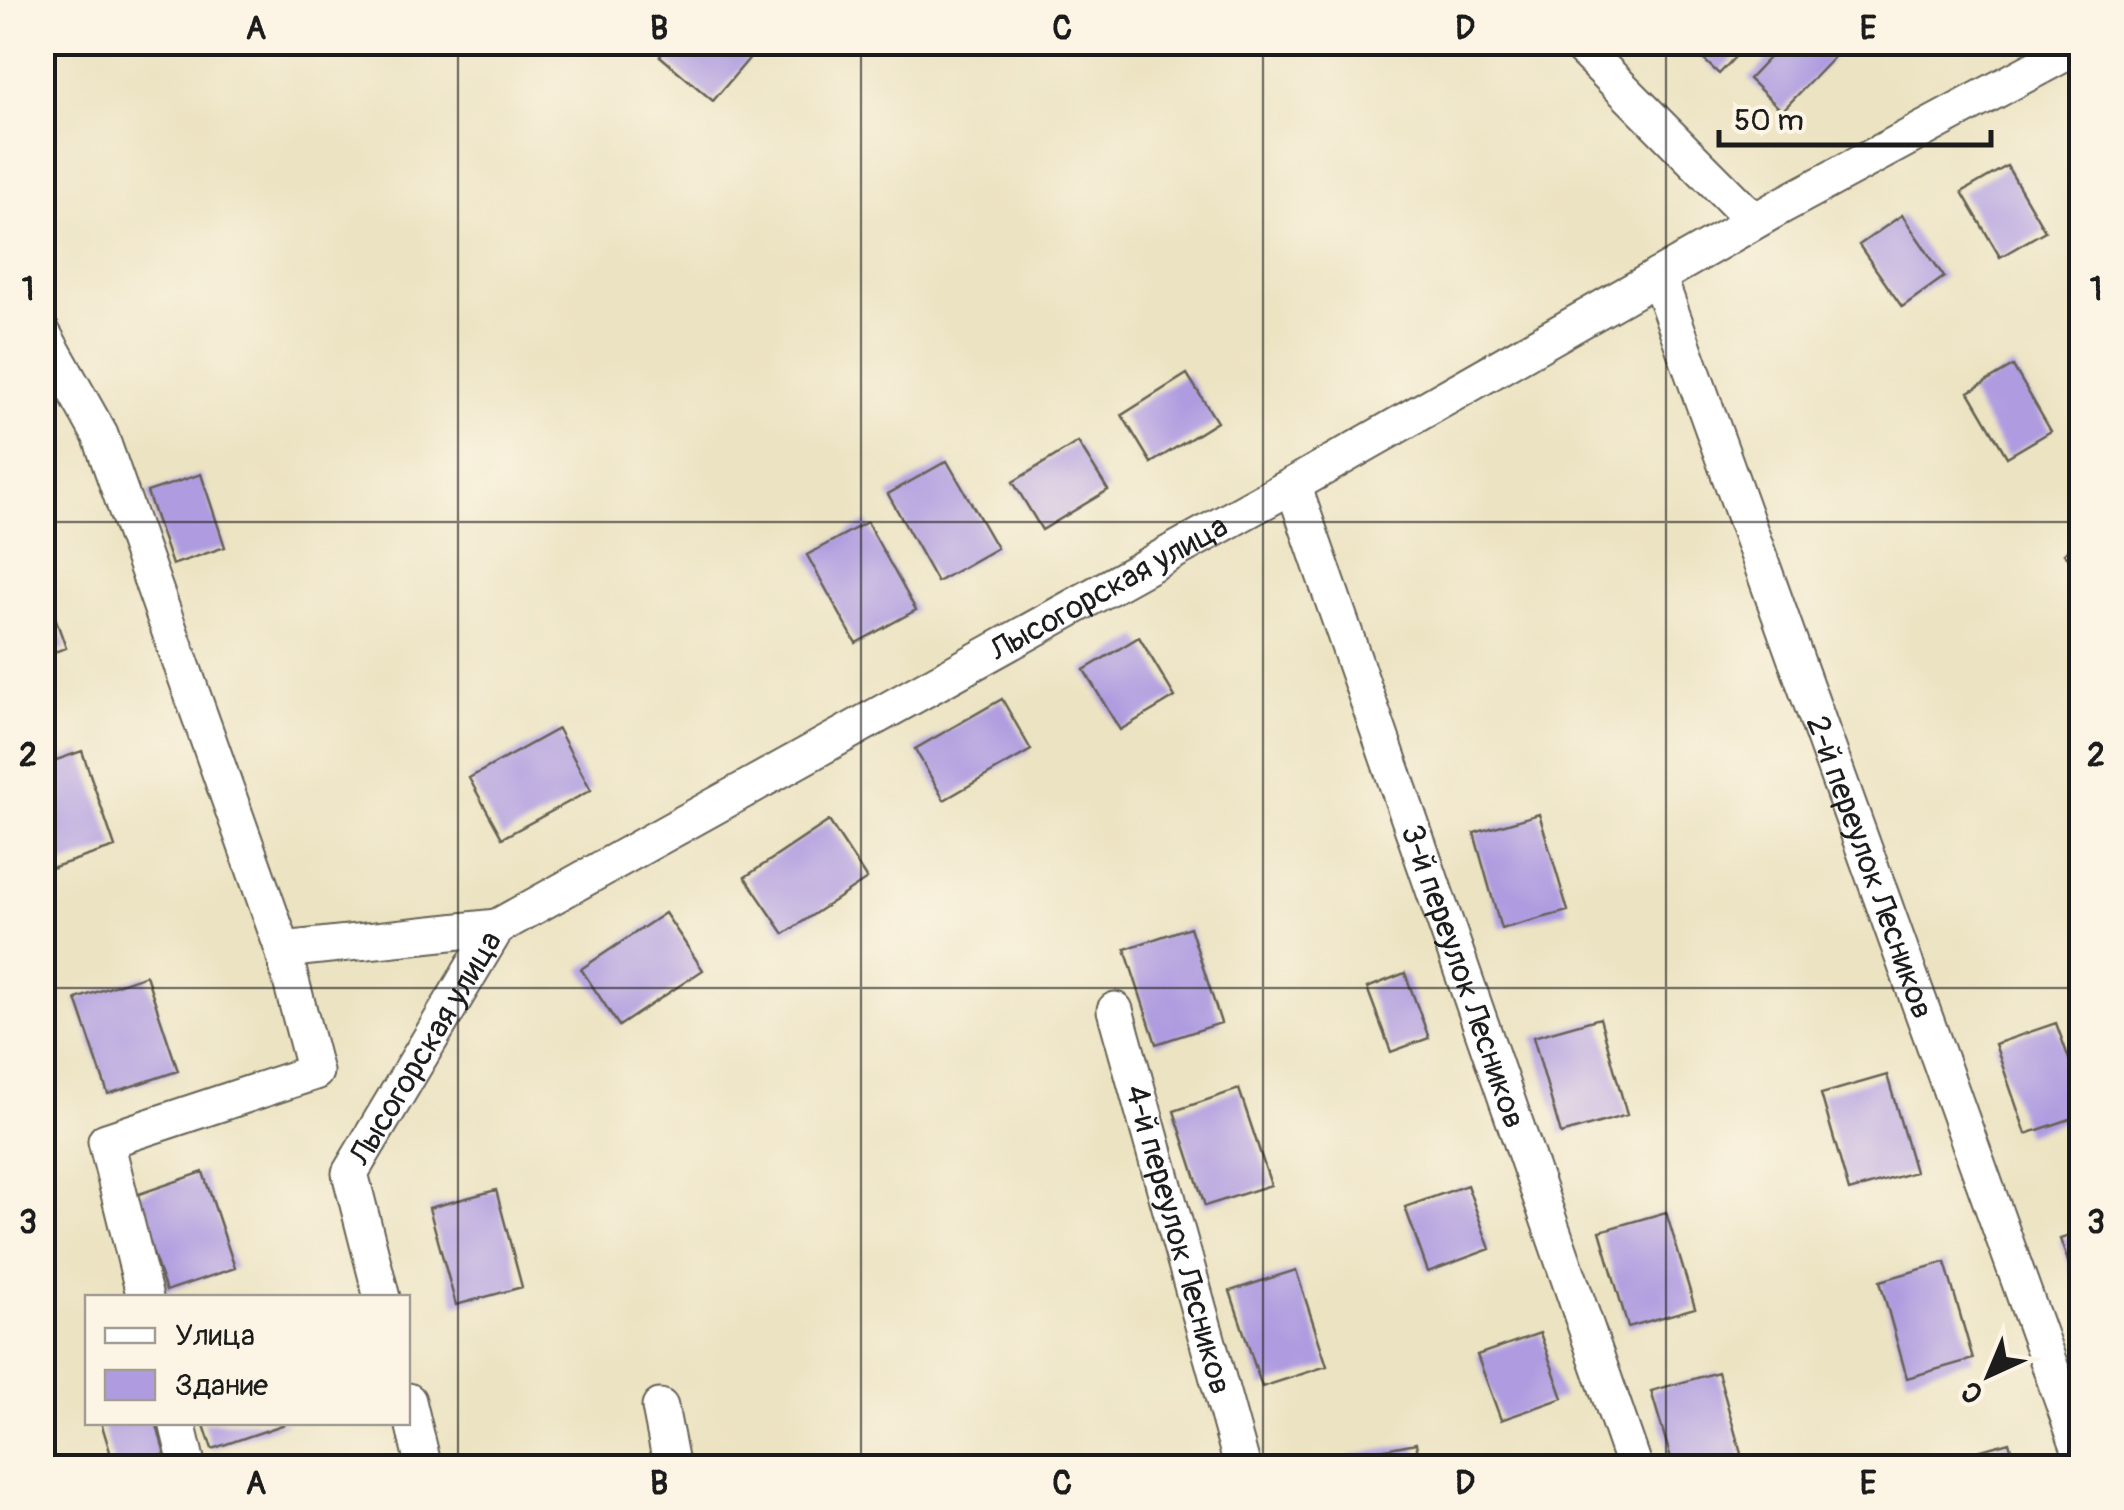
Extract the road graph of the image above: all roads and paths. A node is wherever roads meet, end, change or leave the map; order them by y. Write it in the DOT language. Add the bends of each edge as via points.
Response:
graph roads {
  1 [pos="1576,42"];
  2 [pos="2082,44"];
  3 [pos="1754,221"];
  4 [pos="1658,276"];
  5 [pos="42,332"];
  6 [pos="1293,486"];
  7 [pos="497,927"];
  8 [pos="283,950"];
  9 [pos="1116,1010"];
  10 [pos="144,1295"];
  11 [pos="381,1295"];
  12 [pos="660,1407"];
  13 [pos="410,1409"];
  14 [pos="177,1425"];
  15 [pos="2082,1455"];
  16 [pos="188,1468"];
  17 [pos="424,1468"];
  18 [pos="672,1468"];
  19 [pos="1243,1468"];
  20 [pos="1635,1468"];
  1 -- 3 [label="street"];
  2 -- 3 [label="street, Лысогорская улица"];
  3 -- 4 [label="street, Лысогорская улица"];
  4 -- 6 [label="street, Лысогорская улица"];
  4 -- 15 [label="street, 2-й переулок Лесников"];
  5 -- 8 [label="street" via="100,435"];
  6 -- 7 [label="street, Лысогорская улица"];
  6 -- 20 [label="street, 3-й переулок Лесников"];
  7 -- 8 [label="street"];
  7 -- 11 [label="street, Лысогорская улица" via="350,1173"];
  8 -- 10 [label="street" via="314,1072 106,1141"];
  9 -- 19 [label="street, 4-й переулок Лесников"];
  12 -- 18 [label="street"];
  13 -- 17 [label="street"];
  14 -- 16 [label="street"];
}
